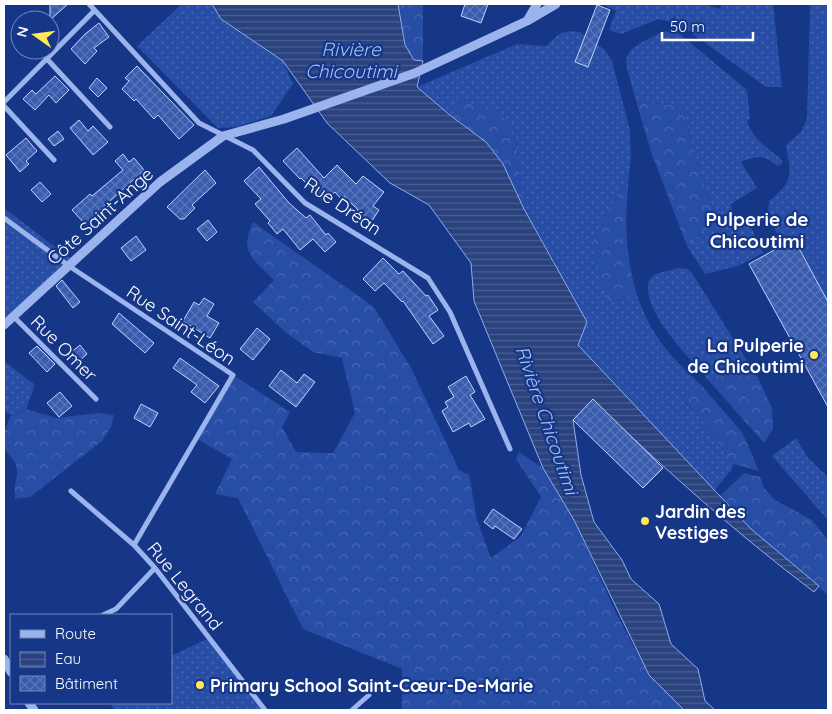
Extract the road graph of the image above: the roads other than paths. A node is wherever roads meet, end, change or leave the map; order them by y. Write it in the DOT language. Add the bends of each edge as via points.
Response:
graph roads {
  1 [pos="89,4"];
  2 [pos="536,4"];
  3 [pos="556,4"];
  4 [pos="94,11"];
  5 [pos="527,21"];
  6 [pos="60,46"];
  7 [pos="46,60"];
  8 [pos="50,60"];
  9 [pos="4,102"];
  10 [pos="4,106"];
  11 [pos="110,127"];
  12 [pos="223,136"];
  13 [pos="54,160"];
  14 [pos="4,218"];
  15 [pos="69,266"];
  16 [pos="13,316"];
  17 [pos="4,325"];
  18 [pos="96,398"];
  19 [pos="510,449"];
  20 [pos="71,491"];
  21 [pos="134,545"];
  22 [pos="155,568"];
  23 [pos="105,614"];
  24 [pos="369,695"];
  25 [pos="265,710"];
  26 [pos="352,710"];
  1 -- 4 [label="street, Rue Dréan"];
  2 -- 5 [label="street"];
  3 -- 5 [label="street"];
  4 -- 6 [label="street"];
  4 -- 12 [label="street, Rue Dréan" via="199,122"];
  5 -- 12 [label="street" via="415,73 284,119"];
  7 -- 9 [label="street"];
  8 -- 11 [label="street"];
  10 -- 13 [label="street"];
  12 -- 15 [label="street, Côte Saint-Ange" via="160,182"];
  12 -- 19 [label="street, Rue Dréan" via="253,150 305,203 428,278 450,312"];
  14 -- 15 [label="street, Rue Saint-Léon"];
  15 -- 16 [label="street, Côte Saint-Ange"];
  15 -- 21 [label="street, Rue Saint-Léon" via="233,375"];
  16 -- 17 [label="street, Côte Saint-Ange"];
  16 -- 18 [label="street, Rue Omer"];
  20 -- 21 [label="street, Rue Legrand"];
  21 -- 22 [label="street, Rue Legrand"];
  22 -- 23 [label="street" via="116,608"];
  22 -- 25 [label="street, Rue Legrand"];
  24 -- 26 [label="street"];
}
